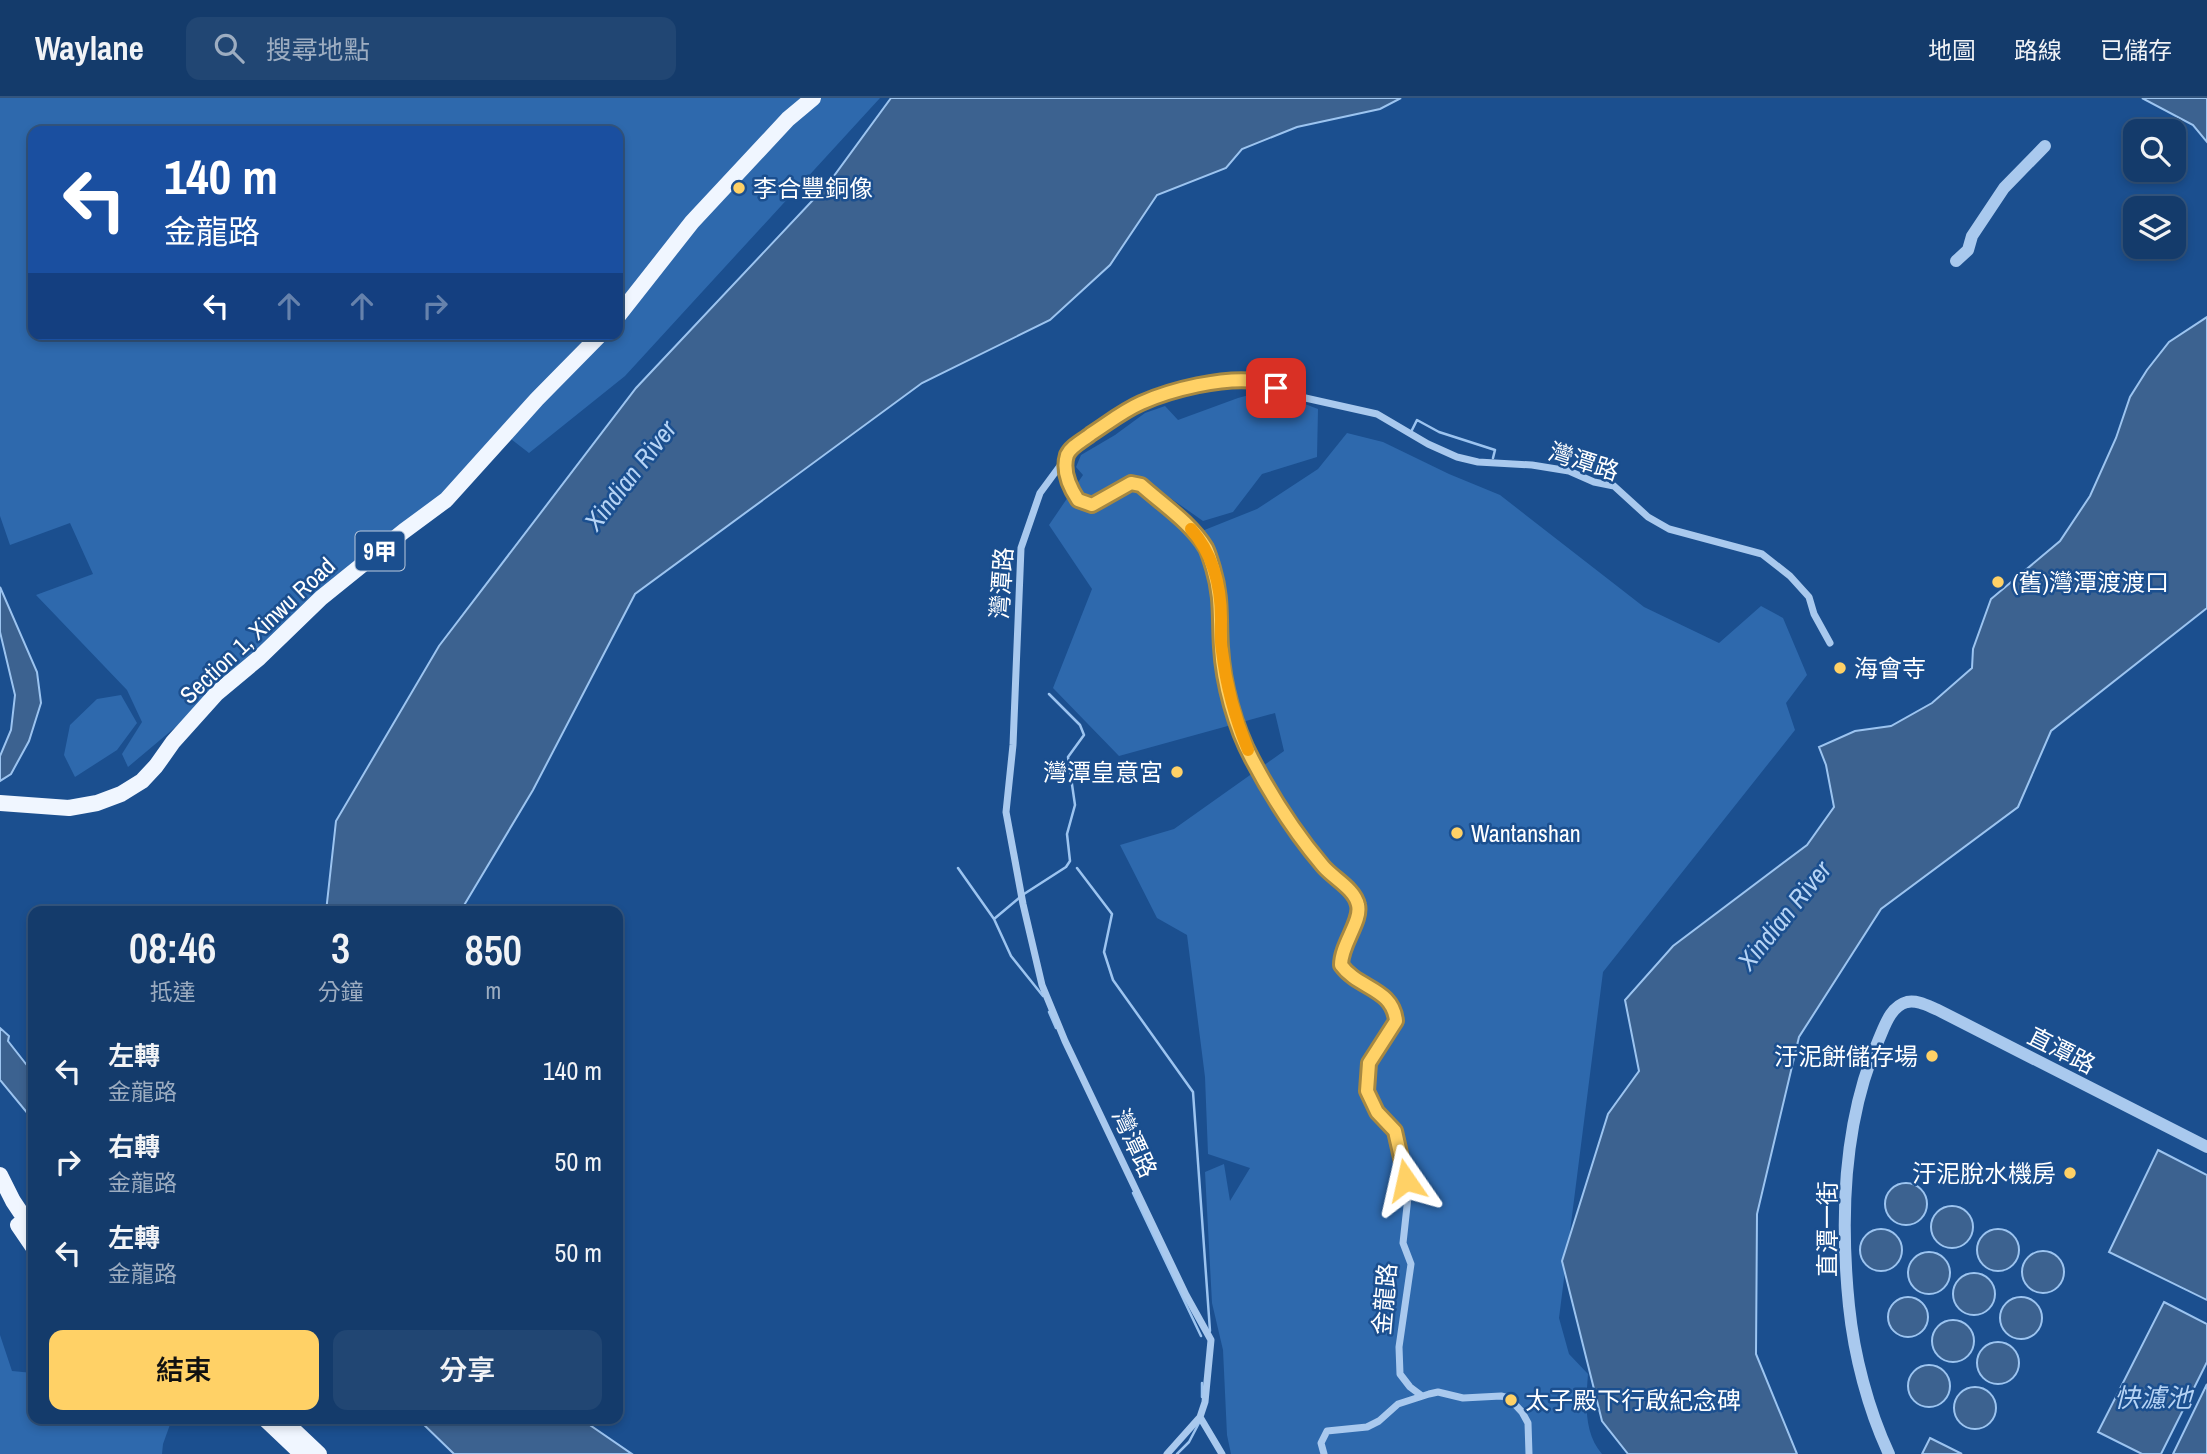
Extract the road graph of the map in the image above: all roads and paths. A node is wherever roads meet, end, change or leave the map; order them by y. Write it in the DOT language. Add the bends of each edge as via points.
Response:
graph roads {
  1 [pos="813,98"];
  2 [pos="2045,146"];
  3 [pos="1956,261"];
  4 [pos="623,310"];
  5 [pos="595,340"];
  6 [pos="1068,454"];
  7 [pos="1830,643"];
  8 [pos="3,803"];
  9 [pos="1896,1008"];
  10 [pos="2207,1147"];
  11 [pos="0,1175"];
  12 [pos="0,1196"];
  13 [pos="28,1224"];
  14 [pos="28,1239"];
  15 [pos="1422,1396"];
  16 [pos="1200,1416"];
  17 [pos="270,1424"];
  18 [pos="287,1424"];
  19 [pos="302,1454"];
  20 [pos="319,1454"];
  21 [pos="1167,1454"];
  22 [pos="1222,1454"];
  23 [pos="1324,1454"];
  24 [pos="1530,1454"];
  25 [pos="1889,1454"];
  1 -- 4 [label="main road" via="692,222"];
  2 -- 3 [label="street" via="2004,188 1972,236 1968,250"];
  5 -- 8 [label="main road, Section 1, Xinwu Road / 9甲" via="446,500 321,598 217,693 142,781 97,803 69,808"];
  6 -- 7 [label="street, 灣潭路" via="1112,418 1143,402 1206,384 1258,381 1292,396 1377,414 1457,457 1532,464 1614,486 1669,529 1762,554 1809,597"];
  6 -- 15 [label="street, 金龍路" via="1069,488 1078,500 1092,505 1131,483 1141,485 1207,549 1220,591 1226,680 1251,758 1295,832 1358,905 1341,965 1355,980 1385,996 1395,1010 1396,1021 1369,1063 1367,1091 1377,1112 1395,1131 1404,1164 1408,1197 1403,1243 1411,1264 1399,1347 1400,1374"];
  6 -- 16 [label="street, 灣潭路" via="1040,493 1021,548 1006,812 1041,985 1211,1340"];
  9 -- 10 [label="street, 直潭路" via="1919,1002 1938,1010"];
  9 -- 25 [label="street, 直潭一街" via="1863,1081 1851,1135 1846,1209 1849,1308 1868,1398"];
  11 -- 13 [label="main road"];
  12 -- 14 [label="main road"];
  15 -- 23 [label="street" via="1398,1404 1367,1427 1327,1431 1321,1443"];
  15 -- 24 [label="street" via="1438,1392 1463,1398 1509,1398 1528,1423"];
  16 -- 21 [label="street, 灣潭路"];
  16 -- 22 [label="street"];
  17 -- 19 [label="main road"];
  18 -- 20 [label="main road"];
}
